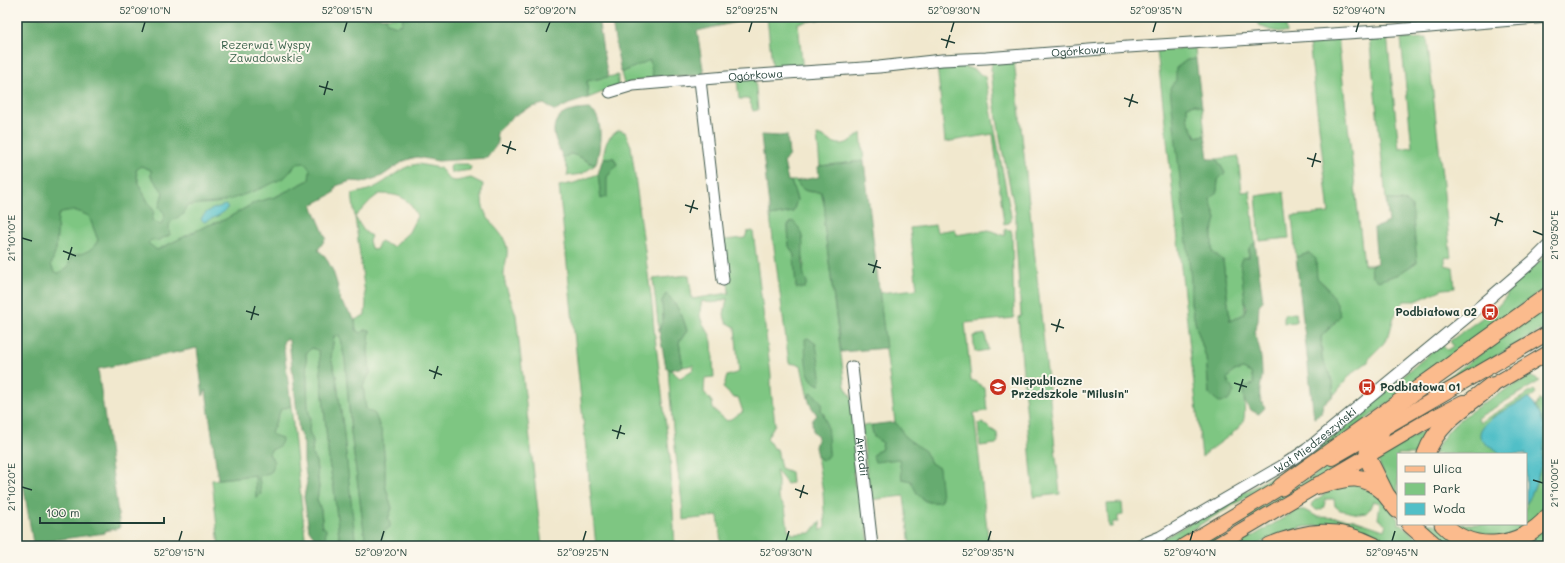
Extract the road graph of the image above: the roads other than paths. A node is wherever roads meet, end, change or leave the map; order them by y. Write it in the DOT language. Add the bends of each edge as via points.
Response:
graph roads {
  1 [pos="1548,17"];
  2 [pos="700,80"];
  3 [pos="610,92"];
  4 [pos="1548,246"];
  5 [pos="723,280"];
  6 [pos="1548,296"];
  7 [pos="1548,333"];
  8 [pos="1548,353"];
  9 [pos="852,367"];
  10 [pos="1491,386"];
  11 [pos="1382,431"];
  12 [pos="1426,453"];
  13 [pos="1367,457"];
  14 [pos="1319,485"];
  15 [pos="1281,487"];
  16 [pos="1385,492"];
  17 [pos="1397,509"];
  18 [pos="1548,517"];
  19 [pos="1411,525"];
  20 [pos="1444,525"];
  21 [pos="872,546"];
  22 [pos="1138,546"];
  23 [pos="1183,546"];
  24 [pos="1215,546"];
  25 [pos="1270,546"];
  26 [pos="1374,546"];
  27 [pos="1435,546"];
  1 -- 2 [label="street, Ogórkowa" via="1394,30 942,60"];
  2 -- 3 [label="street, Ogórkowa" via="633,85"];
  2 -- 5 [label="street"];
  4 -- 22 [label="street, Wał Miedzeszyński" via="1306,450 1160,537"];
  6 -- 15 [label="highway"];
  7 -- 11 [label="main road, Wał Miedzeszyński"];
  8 -- 10 [label="main road"];
  9 -- 21 [label="street, Arkadii"];
  10 -- 12 [label="highway" via="1438,431"];
  10 -- 13 [label="main road"];
  11 -- 13 [label="highway" via="1369,449"];
  11 -- 15 [label="main road, Wał Miedzeszyński"];
  13 -- 14 [label="main road"];
  13 -- 16 [label="highway"];
  14 -- 16 [label="highway" via="1344,478 1357,478 1372,482"];
  14 -- 24 [label="main road"];
  15 -- 23 [label="main road, Wał Miedzeszyński"];
  16 -- 17 [label="highway"];
  18 -- 20 [label="highway" via="1526,536 1500,544 1483,544 1468,540"];
  19 -- 27 [label="highway"];
  25 -- 26 [label="highway" via="1297,536 1324,532 1349,536"];
}
